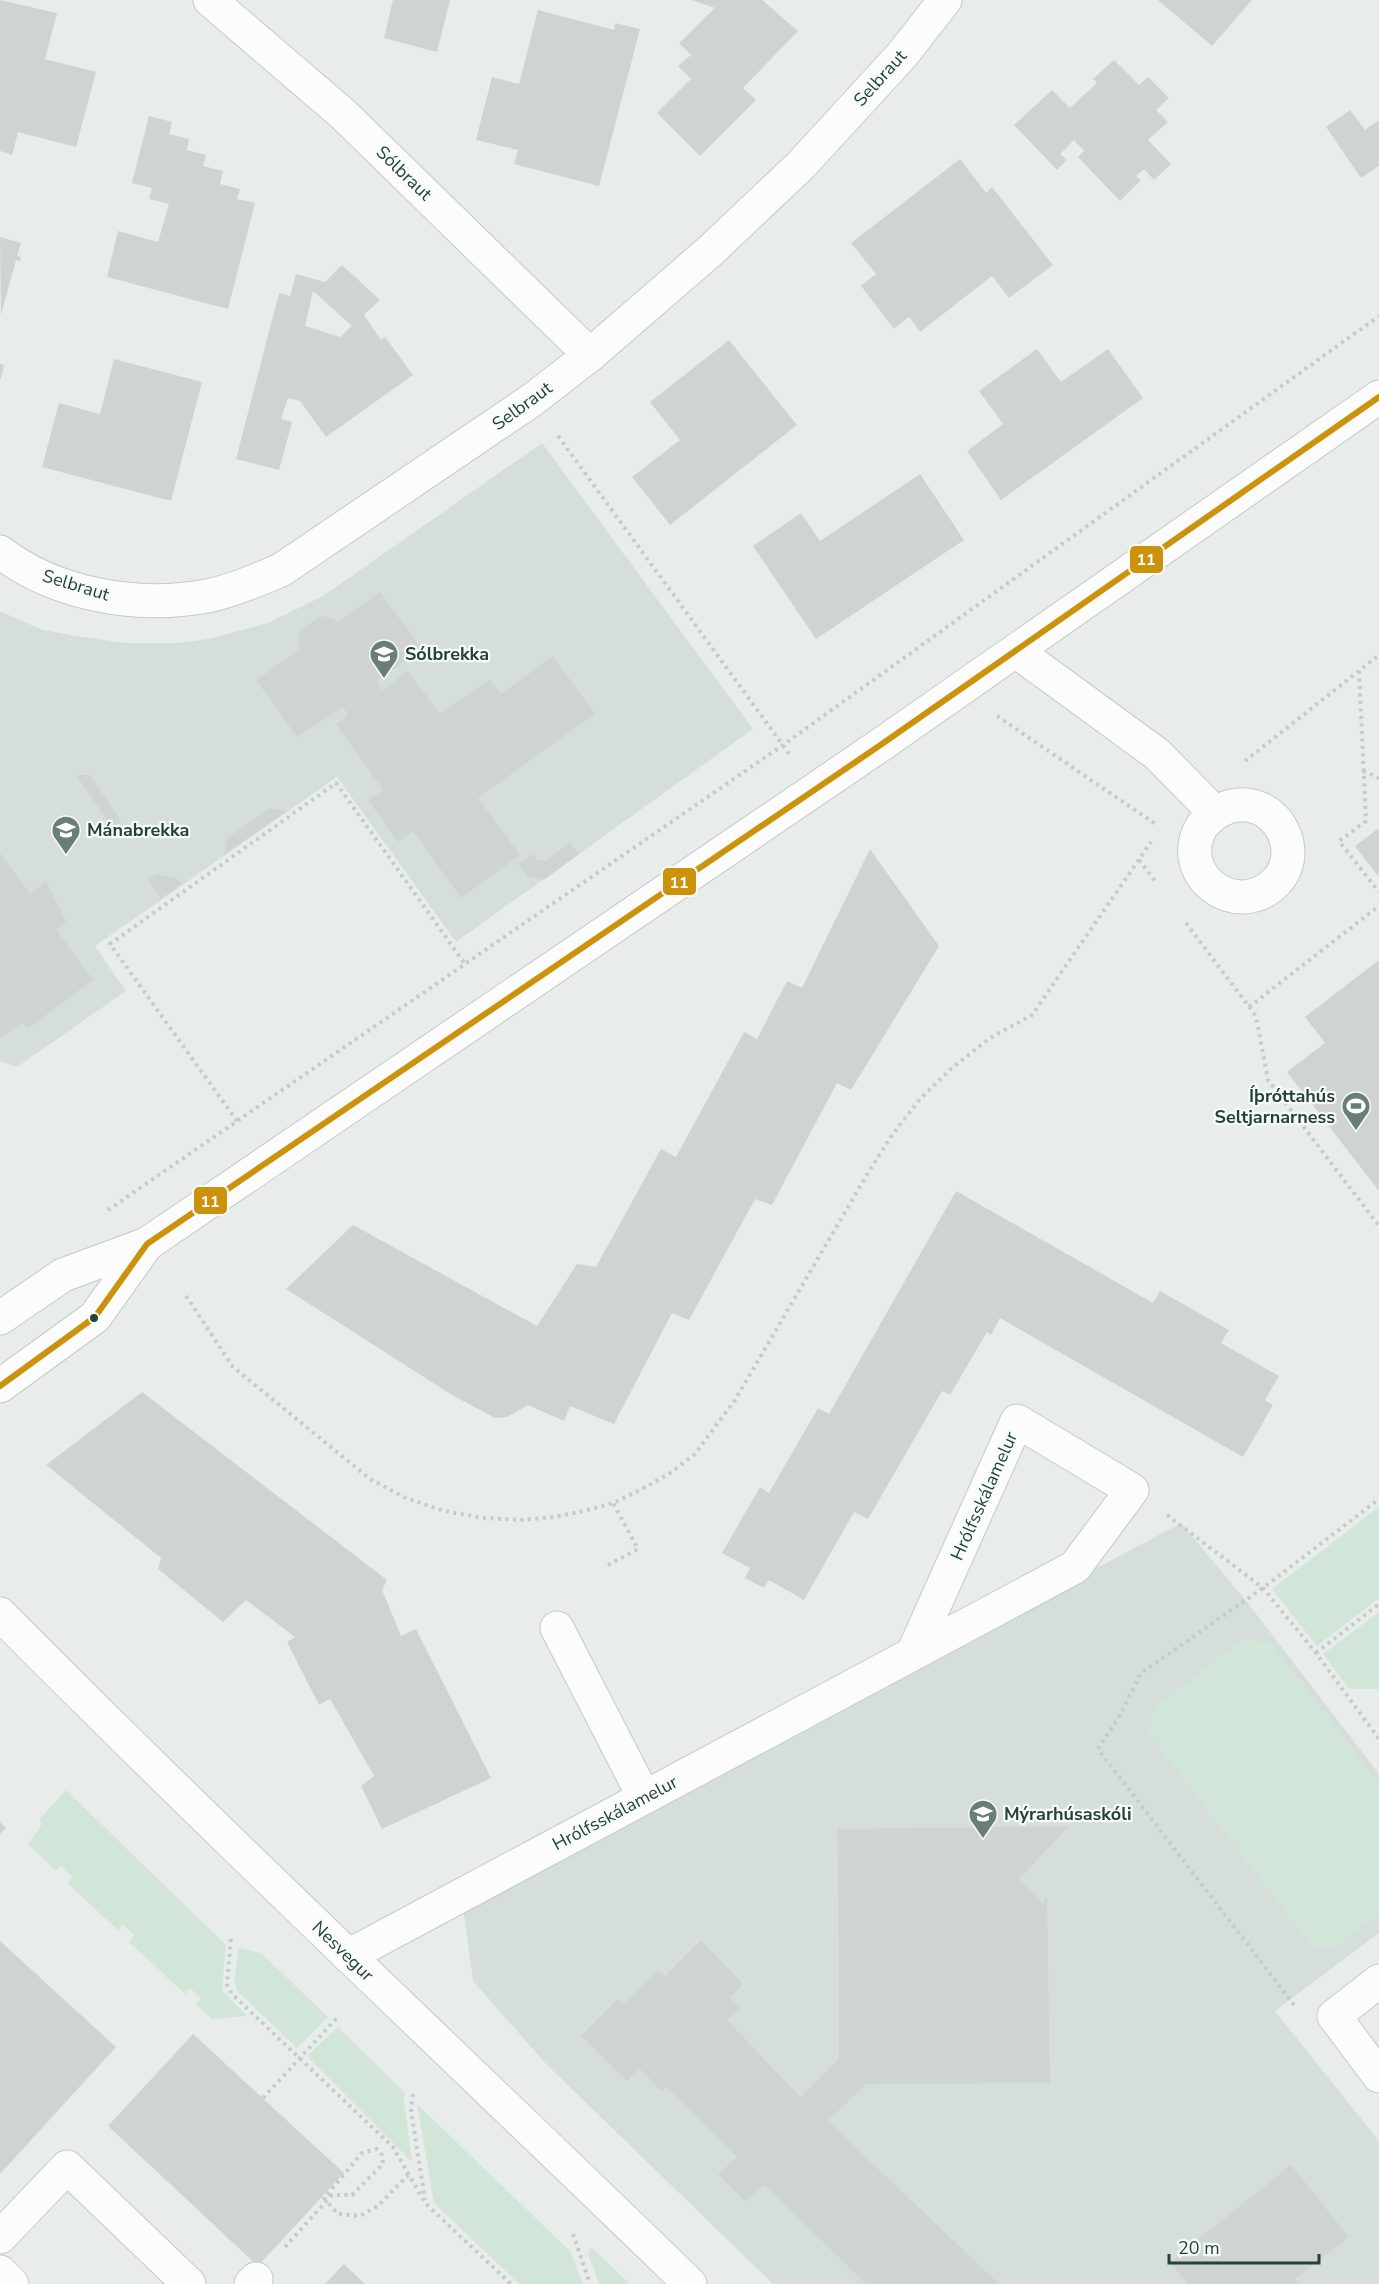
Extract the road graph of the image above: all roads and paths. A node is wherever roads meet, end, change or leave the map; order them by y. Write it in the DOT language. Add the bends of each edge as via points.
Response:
graph roads {
  1 [pos="210,0"];
  2 [pos="945,0"];
  3 [pos="1379,316"];
  4 [pos="590,355"];
  5 [pos="1379,397"];
  6 [pos="532,400"];
  7 [pos="0,552"];
  8 [pos="1016,651"];
  9 [pos="1379,655"];
  10 [pos="1359,670"];
  11 [pos="994,714"];
  12 [pos="783,745"];
  13 [pos="796,763"];
  14 [pos="1363,771"];
  15 [pos="1379,778"];
  16 [pos="1207,805"];
  17 [pos="1161,828"];
  18 [pos="1139,860"];
  19 [pos="1160,888"];
  20 [pos="1379,892"];
  21 [pos="1379,906"];
  22 [pos="1180,915"];
  23 [pos="465,964"];
  24 [pos="1249,1007"];
  25 [pos="237,1121"];
  26 [pos="98,1216"];
  27 [pos="1379,1226"];
  28 [pos="147,1244"];
  29 [pos="186,1296"];
  30 [pos="0,1318"];
  31 [pos="0,1386"];
  32 [pos="1132,1490"];
  33 [pos="1379,1499"];
  34 [pos="613,1503"];
  35 [pos="608,1565"];
  36 [pos="1263,1588"];
  37 [pos="1379,1604"];
  38 [pos="0,1614"];
  39 [pos="557,1628"];
  40 [pos="913,1653"];
  41 [pos="1316,1653"];
  42 [pos="1379,1739"];
  43 [pos="644,1797"];
  44 [pos="231,1939"];
  45 [pos="348,1956"];
  46 [pos="1379,1981"];
  47 [pos="1334,2016"];
  48 [pos="337,2018"];
  49 [pos="300,2058"];
  50 [pos="1379,2076"];
  51 [pos="413,2094"];
  52 [pos="263,2098"];
  53 [pos="408,2175"];
  54 [pos="425,2204"];
  55 [pos="572,2230"];
  56 [pos="0,2237"];
  57 [pos="0,2272"];
  58 [pos="254,2281"];
  59 [pos="12,2284"];
  60 [pos="189,2284"];
  61 [pos="511,2284"];
  62 [pos="590,2284"];
  63 [pos="690,2284"];
  1 -- 4 [label="street, Sólbraut" via="343,114"];
  2 -- 4 [label="street, Selbraut" via="902,55 800,166"];
  3 -- 12 [label="path"];
  4 -- 6 [label="street, Selbraut"];
  5 -- 8 [label="street"];
  6 -- 7 [label="street, Selbraut" via="280,570 207,596 129,600 86,592 45,578"];
  6 -- 12 [label="path"];
  8 -- 16 [label="street" via="1157,754"];
  8 -- 28 [label="street"];
  9 -- 10 [label="path"];
  10 -- 14 [label="path"];
  10 -- 16 [label="path"];
  11 -- 17 [label="path"];
  12 -- 13 [label="path"];
  12 -- 23 [label="path"];
  14 -- 15 [label="path"];
  14 -- 20 [label="path" via="1366,820 1339,841"];
  16 -- 17 [label="path"];
  17 -- 18 [label="path"];
  18 -- 19 [label="path"];
  18 -- 34 [label="path" via="1032,1015 990,1038 952,1068 920,1099 892,1135 735,1400 695,1454 670,1473"];
  21 -- 24 [label="path"];
  22 -- 24 [label="path"];
  23 -- 25 [label="path"];
  23 -- 25 [label="path" via="336,783 110,944"];
  24 -- 27 [label="path" via="1256,1016 1268,1080"];
  25 -- 26 [label="path"];
  28 -- 30 [label="street" via="63,1275"];
  28 -- 31 [label="street" via="95,1317"];
  29 -- 34 [label="path" via="233,1367 370,1479 406,1498 483,1518 523,1520 584,1512"];
  32 -- 36 [label="path"];
  32 -- 40 [label="street, Hrólfsskálamelur" via="1075,1567"];
  32 -- 40 [label="street, Hrólfsskálamelur" via="1017,1421"];
  33 -- 36 [label="path"];
  34 -- 35 [label="path" via="638,1549"];
  36 -- 41 [label="path"];
  36 -- 47 [label="path" via="1142,1673 1098,1749 1302,2016"];
  37 -- 41 [label="path"];
  38 -- 45 [label="street, Nesvegur"];
  39 -- 43 [label="street"];
  40 -- 43 [label="street, Hrólfsskálamelur"];
  41 -- 42 [label="path"];
  43 -- 45 [label="street, Hrólfsskálamelur"];
  44 -- 49 [label="path" via="227,1985 232,1994"];
  45 -- 63 [label="street, Nesvegur"];
  46 -- 47 [label="street"];
  47 -- 50 [label="street"];
  48 -- 49 [label="path"];
  49 -- 52 [label="path"];
  49 -- 53 [label="path" via="393,2147"];
  51 -- 54 [label="path" via="411,2110"];
  53 -- 54 [label="path"];
  53 -- 58 [label="path" via="378,2206 360,2216 338,2214 331,2206 324,2198 363,2153 377,2149 383,2164 352,2195 332,2195 324,2204"];
  54 -- 61 [label="path"];
  55 -- 62 [label="path"];
  56 -- 60 [label="street" via="67,2167"];
  57 -- 59 [label="street"];
}
